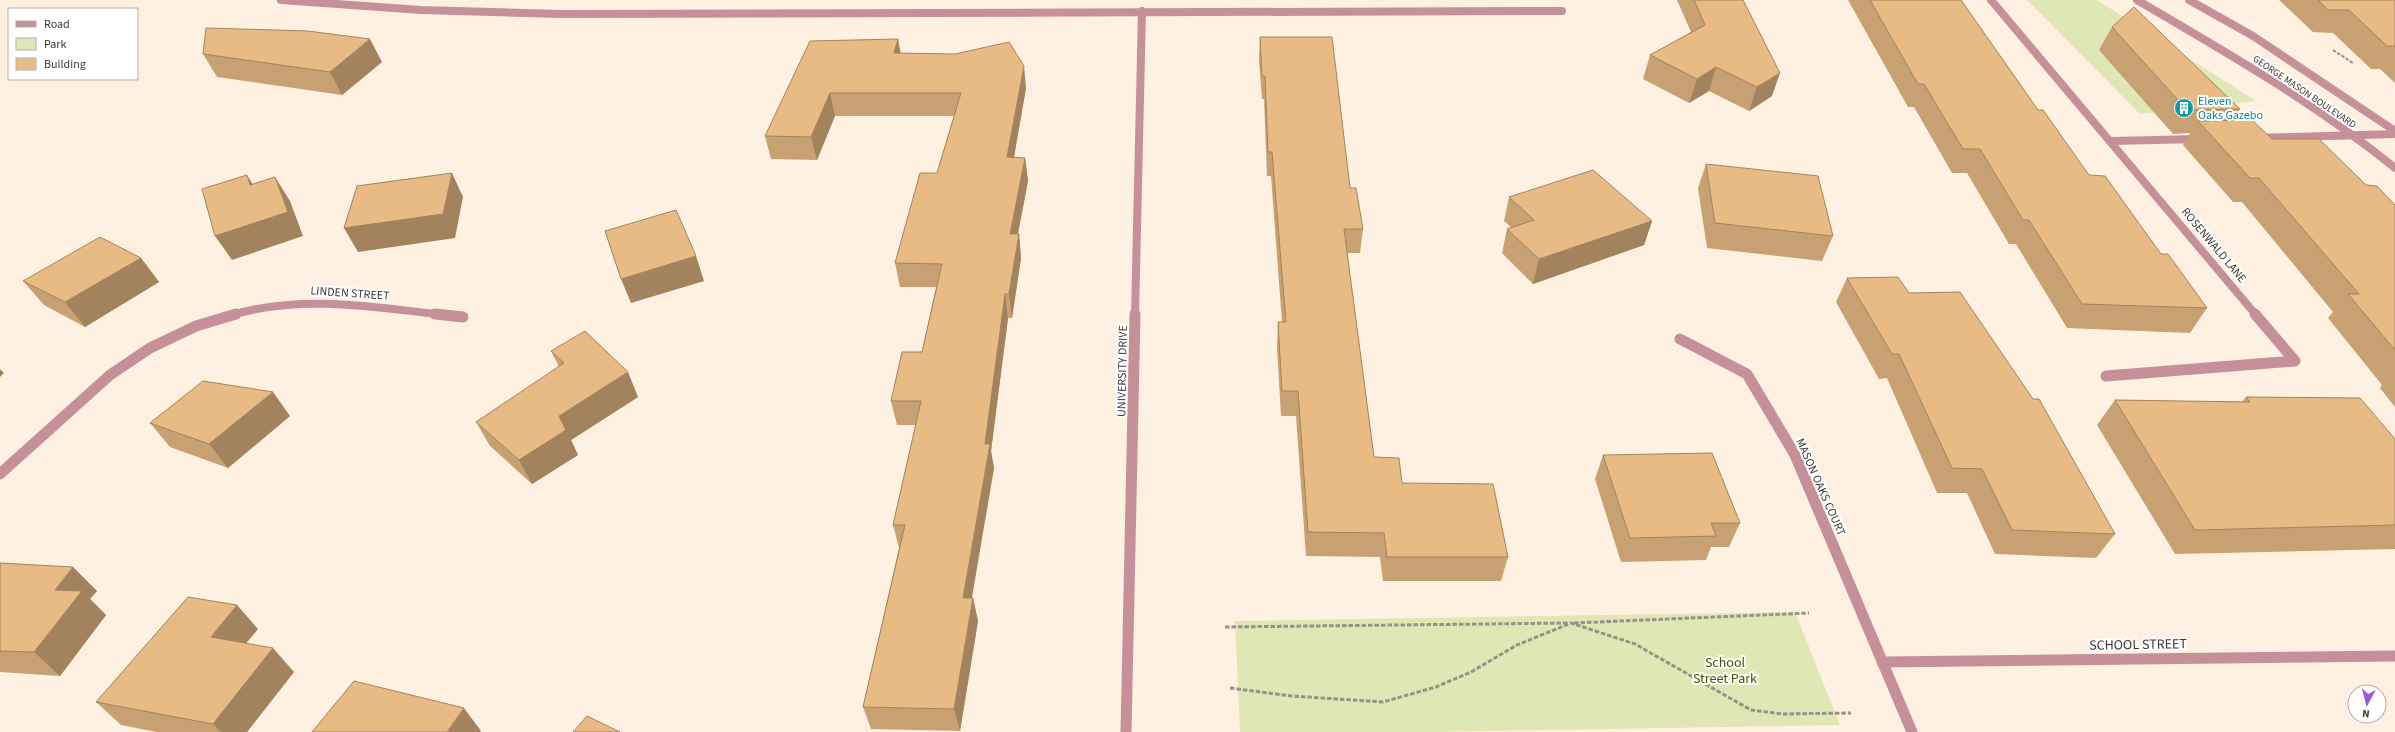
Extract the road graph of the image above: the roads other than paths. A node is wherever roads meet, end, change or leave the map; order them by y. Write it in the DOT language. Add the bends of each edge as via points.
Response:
graph roads {
  1 [pos="281,0"];
  2 [pos="1991,0"];
  3 [pos="2138,0"];
  4 [pos="2189,0"];
  5 [pos="1142,11"];
  6 [pos="1562,11"];
  7 [pos="2395,131"];
  8 [pos="2395,134"];
  9 [pos="2353,135"];
  10 [pos="2246,138"];
  11 [pos="2207,139"];
  12 [pos="2111,141"];
  13 [pos="2395,168"];
  14 [pos="463,317"];
  15 [pos="1680,339"];
  16 [pos="2106,376"];
  17 [pos="0,474"];
  18 [pos="2395,656"];
  19 [pos="1882,662"];
  20 [pos="1126,732"];
  21 [pos="1912,732"];
  1 -- 5 [label="street" via="472,13"];
  2 -- 12 [label="street, ROSENWALD LANE"];
  3 -- 9 [label="street, GEORGE MASON BOULEVARD" via="2272,79"];
  4 -- 7 [label="street, GEORGE MASON BOULEVARD" via="2253,36"];
  5 -- 6 [label="street"];
  5 -- 20 [label="street, UNIVERSITY DRIVE"];
  8 -- 9 [label="street"];
  9 -- 10 [label="street"];
  9 -- 13 [label="street, GEORGE MASON BOULEVARD"];
  11 -- 12 [label="street"];
  12 -- 16 [label="street, ROSENWALD LANE" via="2295,361"];
  14 -- 17 [label="street, LINDEN STREET" via="335,303 287,304 242,312 196,326 150,348 110,375"];
  15 -- 19 [label="street, MASON OAKS COURT" via="1747,374 1795,455"];
  18 -- 19 [label="street, SCHOOL STREET"];
  19 -- 21 [label="street, MASON OAKS COURT"];
}
